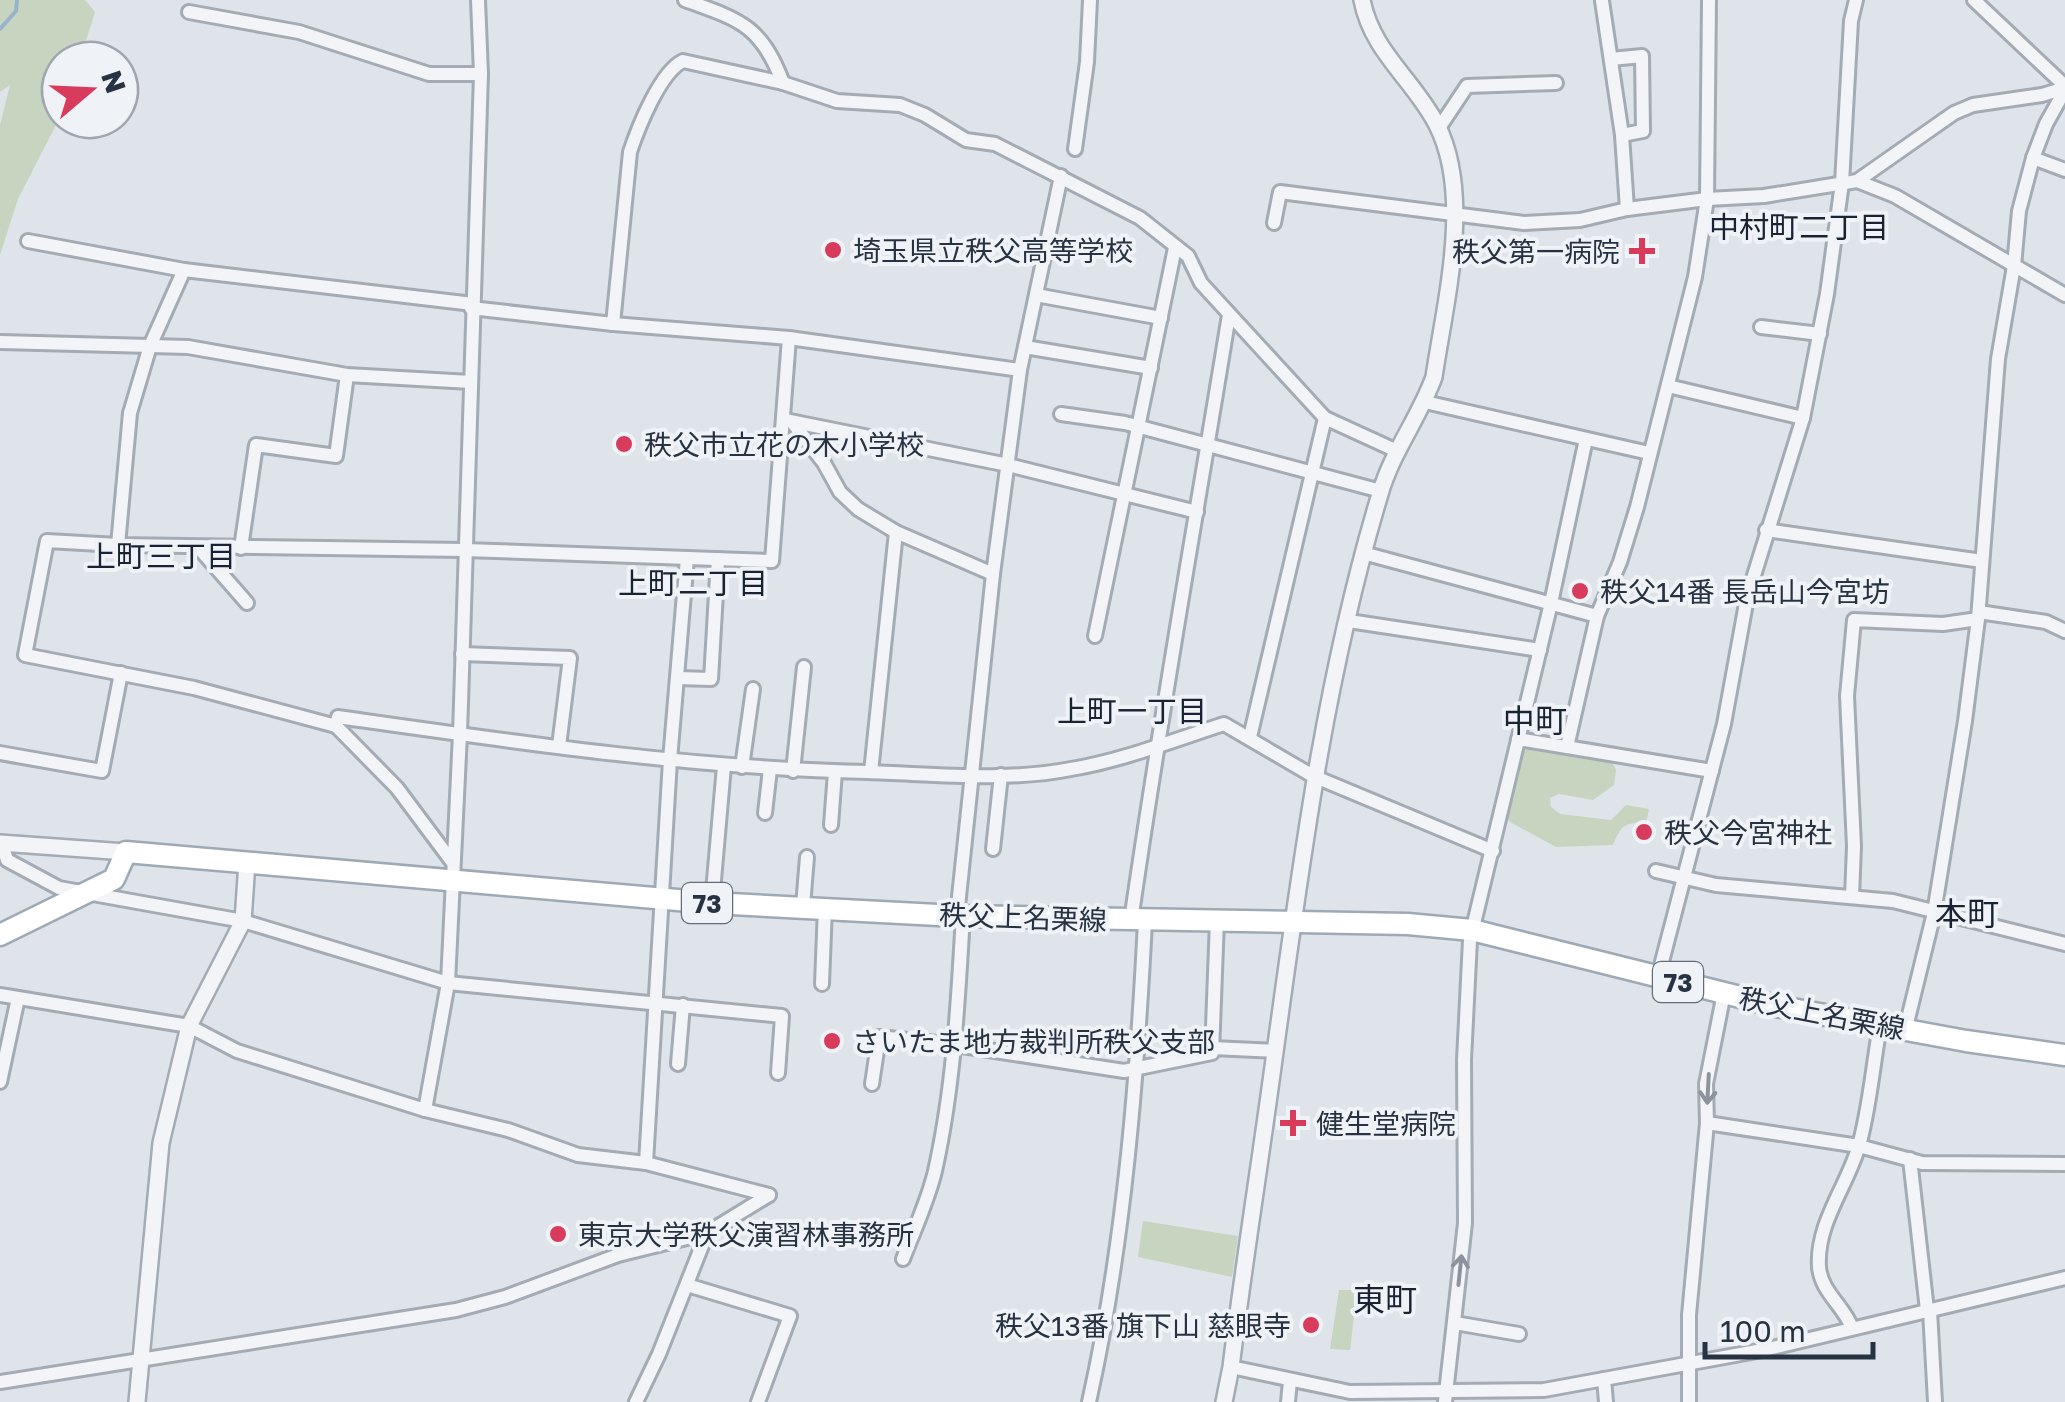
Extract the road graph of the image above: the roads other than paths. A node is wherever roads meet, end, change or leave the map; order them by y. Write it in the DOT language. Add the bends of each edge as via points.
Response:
graph roads {
  1 [pos="478,0"];
  2 [pos="686,0"];
  3 [pos="1090,0"];
  4 [pos="1362,0"];
  5 [pos="1708,0"];
  6 [pos="1856,0"];
  7 [pos="1974,0"];
  8 [pos="1602,1"];
  9 [pos="189,12"];
  10 [pos="1610,59"];
  11 [pos="481,74"];
  12 [pos="784,83"];
  13 [pos="1556,83"];
  14 [pos="2065,88"];
  15 [pos="1439,128"];
  16 [pos="1622,135"];
  17 [pos="1076,149"];
  18 [pos="2033,158"];
  19 [pos="2065,170"];
  20 [pos="1062,176"];
  21 [pos="1857,181"];
  22 [pos="1842,183"];
  23 [pos="1707,199"];
  24 [pos="1628,209"];
  25 [pos="1456,214"];
  26 [pos="1274,223"];
  27 [pos="28,241"];
  28 [pos="1175,248"];
  29 [pos="2014,266"];
  30 [pos="184,270"];
  31 [pos="1036,295"];
  32 [pos="2065,295"];
  33 [pos="472,306"];
  34 [pos="1229,315"];
  35 [pos="1160,318"];
  36 [pos="612,324"];
  37 [pos="1761,328"];
  38 [pos="1820,334"];
  39 [pos="789,338"];
  40 [pos="0,342"];
  41 [pos="150,346"];
  42 [pos="1025,347"];
  43 [pos="1150,368"];
  44 [pos="1020,370"];
  45 [pos="347,375"];
  46 [pos="471,382"];
  47 [pos="1668,386"];
  48 [pos="1425,402"];
  49 [pos="1061,414"];
  50 [pos="1325,418"];
  51 [pos="1804,418"];
  52 [pos="789,422"];
  53 [pos="1138,429"];
  54 [pos="1586,440"];
  55 [pos="1208,445"];
  56 [pos="1397,451"];
  57 [pos="1649,453"];
  58 [pos="1008,464"];
  59 [pos="1312,471"];
  60 [pos="1381,491"];
  61 [pos="1123,493"];
  62 [pos="1197,512"];
  63 [pos="1766,530"];
  64 [pos="896,532"];
  65 [pos="118,545"];
  66 [pos="198,547"];
  67 [pos="241,548"];
  68 [pos="465,550"];
  69 [pos="1363,552"];
  70 [pos="687,558"];
  71 [pos="718,559"];
  72 [pos="1982,561"];
  73 [pos="993,574"];
  74 [pos="248,603"];
  75 [pos="1551,603"];
  76 [pos="1597,616"];
  77 [pos="1979,616"];
  78 [pos="1349,621"];
  79 [pos="2065,631"];
  80 [pos="1095,636"];
  81 [pos="1540,650"];
  82 [pos="462,654"];
  83 [pos="804,668"];
  84 [pos="121,673"];
  85 [pos="677,678"];
  86 [pos="754,689"];
  87 [pos="336,726"];
  88 [pos="460,734"];
  89 [pos="1250,736"];
  90 [pos="1518,739"];
  91 [pos="1160,744"];
  92 [pos="558,746"];
  93 [pos="1566,747"];
  94 [pos="0,753"];
  95 [pos="670,760"];
  96 [pos="724,766"];
  97 [pos="742,767"];
  98 [pos="770,769"];
  99 [pos="793,771"];
  100 [pos="835,772"];
  101 [pos="871,772"];
  102 [pos="1712,772"];
  103 [pos="1001,775"];
  104 [pos="1313,776"];
  105 [pos="972,778"];
  106 [pos="765,813"];
  107 [pos="831,825"];
  108 [pos="1,844"];
  109 [pos="993,849"];
  110 [pos="1493,851"];
  111 [pos="126,852"];
  112 [pos="807,857"];
  113 [pos="246,862"];
  114 [pos="1656,870"];
  115 [pos="452,872"];
  116 [pos="1685,878"];
  117 [pos="86,891"];
  118 [pos="1852,897"];
  119 [pos="664,898"];
  120 [pos="712,903"];
  121 [pos="803,906"];
  122 [pos="826,907"];
  123 [pos="1934,913"];
  124 [pos="960,915"];
  125 [pos="1217,920"];
  126 [pos="242,921"];
  127 [pos="1138,921"];
  128 [pos="1290,922"];
  129 [pos="1472,930"];
  130 [pos="0,935"];
  131 [pos="2065,944"];
  132 [pos="1658,977"];
  133 [pos="448,983"];
  134 [pos="822,984"];
  135 [pos="1724,993"];
  136 [pos="0,995"];
  137 [pos="18,998"];
  138 [pos="655,1001"];
  139 [pos="683,1005"];
  140 [pos="188,1026"];
  141 [pos="1880,1026"];
  142 [pos="1905,1030"];
  143 [pos="956,1045"];
  144 [pos="1212,1048"];
  145 [pos="1275,1051"];
  146 [pos="2065,1055"];
  147 [pos="678,1064"];
  148 [pos="1137,1070"];
  149 [pos="778,1073"];
  150 [pos="0,1082"];
  151 [pos="872,1084"];
  152 [pos="426,1110"];
  153 [pos="1707,1123"];
  154 [pos="1859,1146"];
  155 [pos="1910,1159"];
  156 [pos="646,1163"];
  157 [pos="2065,1164"];
  158 [pos="707,1233"];
  159 [pos="904,1259"];
  160 [pos="2065,1278"];
  161 [pos="687,1286"];
  162 [pos="1928,1310"];
  163 [pos="1455,1323"];
  164 [pos="1852,1328"];
  165 [pos="1519,1334"];
  166 [pos="139,1361"];
  167 [pos="1688,1364"];
  168 [pos="1231,1367"];
  169 [pos="1604,1380"];
  170 [pos="0,1382"];
  171 [pos="1290,1382"];
  172 [pos="1446,1396"];
  173 [pos="1535,1396"];
  174 [pos="136,1402"];
  175 [pos="636,1402"];
  176 [pos="758,1402"];
  177 [pos="1089,1402"];
  178 [pos="1224,1402"];
  179 [pos="1288,1402"];
  180 [pos="1606,1402"];
  181 [pos="1689,1402"];
  182 [pos="1934,1402"];
  1 -- 11 [label="street"];
  2 -- 12 [label="street" via="754,30"];
  3 -- 17 [label="street"];
  4 -- 15 [label="street" via="1378,44"];
  5 -- 23 [label="street"];
  6 -- 22 [label="street"];
  7 -- 14 [label="street"];
  8 -- 10 [label="street"];
  9 -- 11 [label="street" via="300,32 429,74"];
  10 -- 16 [label="street"];
  10 -- 16 [label="street" via="1642,56 1643,131"];
  11 -- 33 [label="street"];
  12 -- 20 [label="street" via="836,101 900,105 966,140 995,144"];
  12 -- 36 [label="street" via="683,61 672,66 630,152"];
  13 -- 15 [label="street" via="1467,86"];
  14 -- 18 [label="street"];
  14 -- 21 [label="street" via="1964,109"];
  15 -- 25 [label="street"];
  16 -- 24 [label="street"];
  18 -- 19 [label="street"];
  18 -- 29 [label="street"];
  20 -- 28 [label="street" via="1140,218"];
  20 -- 31 [label="street"];
  21 -- 22 [label="street"];
  21 -- 29 [label="street"];
  22 -- 23 [label="street"];
  22 -- 38 [label="street"];
  23 -- 24 [label="street"];
  23 -- 47 [label="street"];
  24 -- 25 [label="street" via="1524,223"];
  25 -- 26 [label="street" via="1280,192"];
  25 -- 48 [label="street"];
  27 -- 30 [label="street"];
  28 -- 34 [label="street" via="1188,256"];
  28 -- 35 [label="street"];
  29 -- 32 [label="street"];
  29 -- 72 [label="street" via="1998,359"];
  30 -- 33 [label="street"];
  30 -- 41 [label="street"];
  31 -- 35 [label="street"];
  31 -- 42 [label="street"];
  33 -- 36 [label="street"];
  33 -- 46 [label="street"];
  34 -- 50 [label="street"];
  34 -- 55 [label="street"];
  35 -- 43 [label="street"];
  36 -- 39 [label="street"];
  37 -- 38 [label="street"];
  38 -- 51 [label="street"];
  39 -- 44 [label="street"];
  39 -- 52 [label="street"];
  40 -- 41 [label="street"];
  41 -- 45 [label="street"];
  41 -- 65 [label="street" via="130,413"];
  42 -- 43 [label="street"];
  42 -- 44 [label="street"];
  43 -- 53 [label="street"];
  44 -- 58 [label="street"];
  45 -- 46 [label="street"];
  45 -- 67 [label="street" via="336,456 256,445"];
  46 -- 68 [label="street"];
  47 -- 51 [label="street"];
  47 -- 57 [label="street"];
  48 -- 54 [label="street"];
  48 -- 56 [label="street"];
  49 -- 53 [label="street"];
  50 -- 56 [label="street"];
  50 -- 59 [label="street"];
  51 -- 63 [label="street"];
  52 -- 58 [label="street"];
  52 -- 64 [label="street" via="840,492"];
  52 -- 71 [label="street" via="772,561"];
  53 -- 55 [label="street"];
  53 -- 61 [label="street"];
  54 -- 57 [label="street"];
  54 -- 75 [label="street"];
  55 -- 59 [label="street"];
  55 -- 62 [label="street"];
  56 -- 60 [label="street"];
  57 -- 76 [label="street" via="1620,562"];
  58 -- 61 [label="street"];
  58 -- 73 [label="street"];
  59 -- 60 [label="street"];
  59 -- 89 [label="street"];
  60 -- 69 [label="street"];
  61 -- 62 [label="street"];
  61 -- 80 [label="street"];
  62 -- 91 [label="street"];
  63 -- 72 [label="street"];
  63 -- 102 [label="street"];
  64 -- 73 [label="street"];
  64 -- 101 [label="street"];
  65 -- 66 [label="street"];
  65 -- 84 [label="street" via="47,540 25,655"];
  66 -- 67 [label="street"];
  66 -- 74 [label="street"];
  67 -- 68 [label="street"];
  68 -- 70 [label="street"];
  68 -- 82 [label="street"];
  69 -- 75 [label="street"];
  69 -- 78 [label="street"];
  70 -- 71 [label="street"];
  70 -- 85 [label="street"];
  71 -- 85 [label="street" via="711,679"];
  72 -- 77 [label="street"];
  73 -- 105 [label="street"];
  75 -- 76 [label="street"];
  75 -- 81 [label="street"];
  76 -- 93 [label="street"];
  77 -- 79 [label="street" via="2046,622"];
  77 -- 118 [label="street" via="1943,624 1854,620 1847,696"];
  77 -- 123 [label="street"];
  78 -- 81 [label="street"];
  78 -- 104 [label="street"];
  81 -- 90 [label="street"];
  82 -- 88 [label="street"];
  82 -- 92 [label="street" via="570,658"];
  83 -- 99 [label="street"];
  84 -- 87 [label="street"];
  84 -- 94 [label="street" via="102,771"];
  85 -- 95 [label="street"];
  86 -- 97 [label="street"];
  87 -- 88 [label="street" via="338,717"];
  87 -- 115 [label="street" via="397,788"];
  88 -- 92 [label="street"];
  88 -- 115 [label="street"];
  89 -- 91 [label="street" via="1224,724"];
  89 -- 104 [label="street"];
  90 -- 93 [label="street"];
  90 -- 110 [label="street"];
  91 -- 103 [label="street" via="1067,770"];
  91 -- 127 [label="street"];
  92 -- 95 [label="street"];
  93 -- 102 [label="street"];
  95 -- 96 [label="street"];
  95 -- 119 [label="street"];
  96 -- 97 [label="street"];
  96 -- 120 [label="street"];
  97 -- 98 [label="street"];
  98 -- 99 [label="street"];
  98 -- 106 [label="street"];
  99 -- 100 [label="street"];
  100 -- 101 [label="street"];
  100 -- 107 [label="street"];
  101 -- 105 [label="street"];
  102 -- 116 [label="street"];
  103 -- 105 [label="street"];
  103 -- 109 [label="street"];
  104 -- 110 [label="street"];
  104 -- 128 [label="street"];
  105 -- 124 [label="street"];
  108 -- 111 [label="street"];
  108 -- 117 [label="street" via="7,860 59,888"];
  110 -- 129 [label="street"];
  111 -- 113 [label="main road, 秩父上名栗線 / 73"];
  111 -- 117 [label="main road" via="114,879"];
  112 -- 121 [label="street"];
  113 -- 115 [label="main road, 秩父上名栗線 / 73"];
  113 -- 126 [label="street"];
  114 -- 116 [label="street"];
  115 -- 119 [label="main road, 秩父上名栗線 / 73"];
  115 -- 133 [label="street"];
  116 -- 118 [label="street"];
  116 -- 132 [label="street"];
  117 -- 126 [label="street"];
  117 -- 130 [label="main road"];
  118 -- 123 [label="street"];
  119 -- 120 [label="main road, 秩父上名栗線 / 73"];
  119 -- 138 [label="street"];
  120 -- 121 [label="main road, 秩父上名栗線 / 73"];
  121 -- 122 [label="main road, 秩父上名栗線 / 73"];
  122 -- 124 [label="main road, 秩父上名栗線 / 73"];
  122 -- 134 [label="street"];
  123 -- 131 [label="street"];
  123 -- 142 [label="street"];
  124 -- 127 [label="main road, 秩父上名栗線 / 73"];
  124 -- 143 [label="street"];
  125 -- 127 [label="main road, 秩父上名栗線 / 73"];
  125 -- 128 [label="main road, 秩父上名栗線 / 73"];
  125 -- 144 [label="street"];
  126 -- 133 [label="street"];
  126 -- 140 [label="street"];
  127 -- 148 [label="street"];
  128 -- 129 [label="main road, 秩父上名栗線 / 73"];
  128 -- 145 [label="street"];
  129 -- 132 [label="main road, 秩父上名栗線 / 73"];
  163 -- 129 [label="street, one-way" via="1465,1223 1465,1009"];
  132 -- 135 [label="main road, 秩父上名栗線 / 73"];
  133 -- 138 [label="street"];
  133 -- 152 [label="street"];
  135 -- 141 [label="main road, 秩父上名栗線 / 73"];
  135 -- 153 [label="street, one-way" via="1706,1084"];
  136 -- 137 [label="street"];
  137 -- 140 [label="street"];
  137 -- 150 [label="street"];
  138 -- 139 [label="street"];
  138 -- 156 [label="street"];
  139 -- 147 [label="street"];
  139 -- 149 [label="street" via="782,1016"];
  140 -- 152 [label="street" via="237,1050"];
  140 -- 166 [label="street" via="161,1143"];
  141 -- 142 [label="main road, 秩父上名栗線 / 73"];
  141 -- 154 [label="street"];
  142 -- 146 [label="main road, 秩父上名栗線 / 73"];
  143 -- 148 [label="street"];
  143 -- 151 [label="street" via="879,1037"];
  143 -- 159 [label="street" via="934,1174"];
  144 -- 145 [label="street"];
  144 -- 148 [label="street"];
  145 -- 168 [label="street"];
  148 -- 177 [label="street"];
  152 -- 156 [label="street" via="578,1155"];
  153 -- 154 [label="street"];
  153 -- 167 [label="street"];
  154 -- 155 [label="street"];
  154 -- 164 [label="street" via="1836,1194 1819,1270"];
  155 -- 157 [label="street"];
  155 -- 162 [label="street"];
  156 -- 158 [label="street" via="768,1195"];
  158 -- 161 [label="street"];
  158 -- 166 [label="street" via="618,1255 456,1310"];
  160 -- 162 [label="street"];
  161 -- 175 [label="street"];
  161 -- 176 [label="street" via="790,1316"];
  162 -- 164 [label="street"];
  162 -- 182 [label="street"];
  163 -- 165 [label="street"];
  163 -- 172 [label="street"];
  164 -- 167 [label="street"];
  166 -- 170 [label="street"];
  166 -- 174 [label="street"];
  167 -- 169 [label="street"];
  167 -- 181 [label="street"];
  168 -- 171 [label="street"];
  168 -- 178 [label="street"];
  169 -- 173 [label="street"];
  169 -- 180 [label="street"];
  171 -- 172 [label="street"];
  171 -- 179 [label="street"];
  172 -- 173 [label="street"];
}
